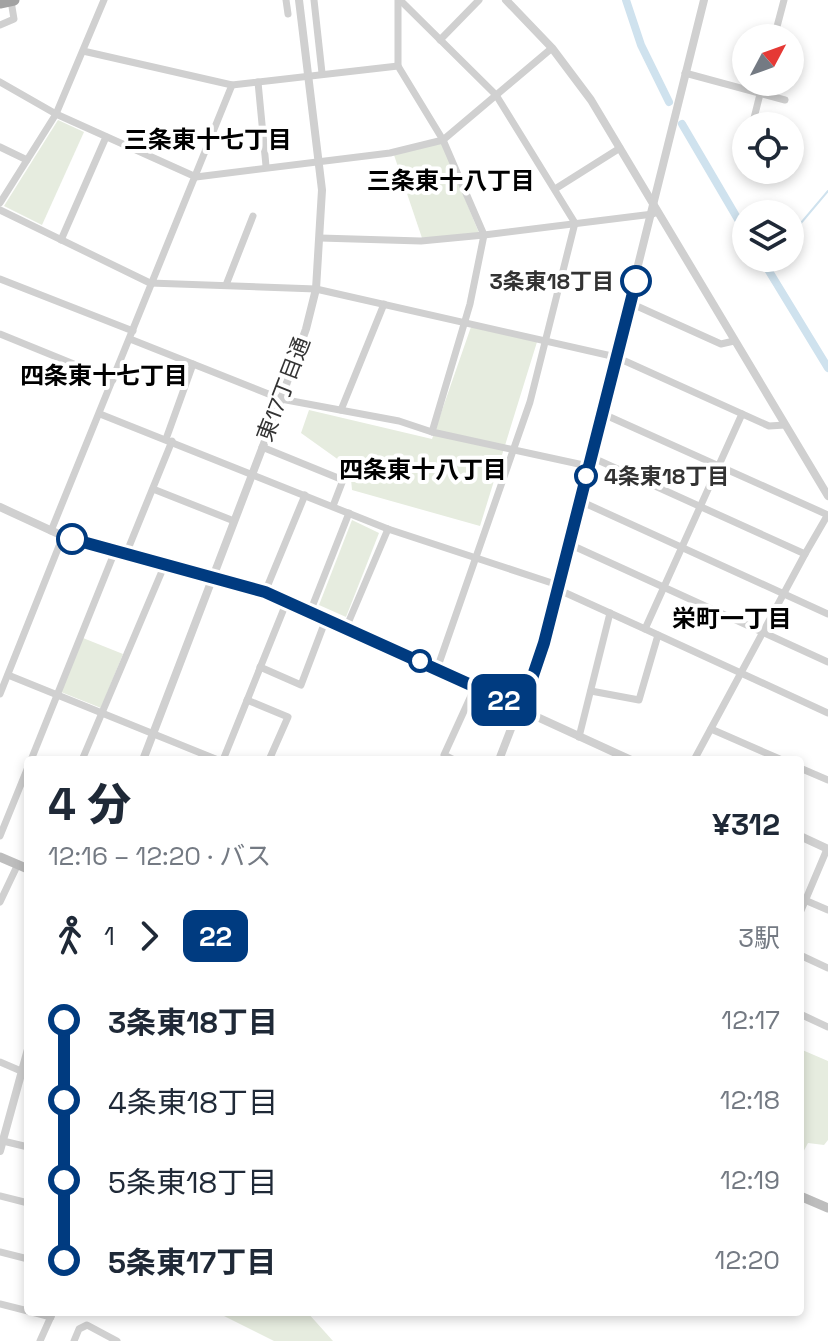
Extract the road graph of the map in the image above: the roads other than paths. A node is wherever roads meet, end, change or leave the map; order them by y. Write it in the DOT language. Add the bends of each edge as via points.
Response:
graph roads {
  1 [pos="12,0"];
  2 [pos="113,0"];
  3 [pos="286,0"];
  4 [pos="299,0"];
  5 [pos="314,0"];
  6 [pos="399,0"];
  7 [pos="479,0"];
  8 [pos="506,0"];
  9 [pos="704,0"];
  10 [pos="784,0"];
  11 [pos="104,1"];
  12 [pos="0,3"];
  13 [pos="288,14"];
  14 [pos="778,24"];
  15 [pos="0,25"];
  16 [pos="440,40"];
  17 [pos="552,48"];
  18 [pos="83,51"];
  19 [pos="398,66"];
  20 [pos="322,73"];
  21 [pos="685,73"];
  22 [pos="309,74"];
  23 [pos="0,82"];
  24 [pos="258,82"];
  25 [pos="232,85"];
  26 [pos="732,86"];
  27 [pos="496,95"];
  28 [pos="771,96"];
  29 [pos="785,100"];
  30 [pos="56,114"];
  31 [pos="106,137"];
  32 [pos="443,140"];
  33 [pos="0,147"];
  34 [pos="620,148"];
  35 [pos="27,160"];
  36 [pos="319,161"];
  37 [pos="266,166"];
  38 [pos="196,177"];
  39 [pos="555,189"];
  40 [pos="0,203"];
  41 [pos="0,210"];
  42 [pos="654,210"];
  43 [pos="253,216"];
  44 [pos="575,223"];
  45 [pos="484,235"];
  46 [pos="320,238"];
  47 [pos="61,240"];
  48 [pos="0,279"];
  49 [pos="150,283"];
  50 [pos="226,285"];
  51 [pos="316,289"];
  52 [pos="630,303"];
  53 [pos="384,304"];
  54 [pos="464,322"];
  55 [pos="0,334"];
  56 [pos="131,335"];
  57 [pos="734,341"];
  58 [pos="546,342"];
  59 [pos="616,357"];
  60 [pos="193,364"];
  61 [pos="113,380"];
  62 [pos="281,399"];
  63 [pos="341,410"];
  64 [pos="601,413"];
  65 [pos="100,414"];
  66 [pos="742,414"];
  67 [pos="785,425"];
  68 [pos="432,432"];
  69 [pos="169,440"];
  70 [pos="262,447"];
  71 [pos="513,451"];
  72 [pos="591,457"];
  73 [pos="588,466"];
  74 [pos="717,466"];
  75 [pos="252,472"];
  76 [pos="153,489"];
  77 [pos="305,495"];
  78 [pos="828,496"];
  79 [pos="580,501"];
  80 [pos="333,506"];
  81 [pos="699,506"];
  82 [pos="0,507"];
  83 [pos="349,513"];
  84 [pos="828,516"];
  85 [pos="234,521"];
  86 [pos="388,529"];
  87 [pos="51,531"];
  88 [pos="63,536"];
  89 [pos="569,544"];
  90 [pos="681,546"];
  91 [pos="115,551"];
  92 [pos="126,554"];
  93 [pos="805,554"];
  94 [pos="477,558"];
  95 [pos="165,564"];
  96 [pos="213,576"];
  97 [pos="558,587"];
  98 [pos="663,589"];
  99 [pos="265,592"];
  100 [pos="784,593"];
  101 [pos="287,601"];
  102 [pos="310,612"];
  103 [pos="610,613"];
  104 [pos="828,614"];
  105 [pos="326,619"];
  106 [pos="346,628"];
  107 [pos="645,629"];
  108 [pos="763,633"];
  109 [pos="658,635"];
  110 [pos="828,662"];
  111 [pos="260,667"];
  112 [pos="437,669"];
  113 [pos="740,673"];
  114 [pos="8,675"];
  115 [pos="475,687"];
  116 [pos="591,691"];
  117 [pos="0,694"];
  118 [pos="57,694"];
  119 [pos="247,700"];
  120 [pos="522,708"];
  121 [pos="102,712"];
  122 [pos="828,713"];
  123 [pos="711,729"];
  124 [pos="154,733"];
  125 [pos="579,737"];
  126 [pos="33,756"];
  127 [pos="84,756"];
  128 [pos="145,756"];
  129 [pos="210,756"];
  130 [pos="222,756"];
  131 [pos="271,756"];
  132 [pos="446,756"];
  133 [pos="501,756"];
  134 [pos="622,756"];
  135 [pos="696,756"];
  136 [pos="773,756"];
  137 [pos="804,770"];
  138 [pos="24,777"];
  139 [pos="828,780"];
  140 [pos="0,836"];
  141 [pos="804,838"];
  142 [pos="828,849"];
  143 [pos="0,857"];
  144 [pos="18,864"];
  145 [pos="24,867"];
  146 [pos="804,897"];
  147 [pos="804,899"];
  148 [pos="0,902"];
  149 [pos="828,910"];
  150 [pos="804,957"];
  151 [pos="828,968"];
  152 [pos="804,1016"];
  153 [pos="828,1027"];
  154 [pos="0,1062"];
  155 [pos="24,1062"];
  156 [pos="21,1071"];
  157 [pos="3,1141"];
  158 [pos="24,1146"];
  159 [pos="0,1151"];
  160 [pos="0,1196"];
  161 [pos="804,1198"];
  162 [pos="24,1202"];
  163 [pos="828,1208"];
  164 [pos="0,1252"];
  165 [pos="24,1258"];
  166 [pos="0,1304"];
  167 [pos="24,1310"];
  168 [pos="51,1316"];
  169 [pos="40,1341"];
  170 [pos="74,1341"];
  171 [pos="117,1341"];
  1 -- 12 [label="highway"];
  1 -- 15 [label="street" via="14,19"];
  2 -- 11 [label="street"];
  3 -- 13 [label="street"];
  4 -- 22 [label="street, 東17丁目通"];
  5 -- 20 [label="street"];
  6 -- 16 [label="street"];
  6 -- 19 [label="street"];
  7 -- 16 [label="street"];
  8 -- 17 [label="street"];
  9 -- 21 [label="street"];
  10 -- 14 [label="street"];
  11 -- 18 [label="street"];
  16 -- 27 [label="street"];
  17 -- 27 [label="street"];
  17 -- 34 [label="street"];
  18 -- 25 [label="street"];
  18 -- 30 [label="street"];
  19 -- 20 [label="street"];
  19 -- 32 [label="street"];
  20 -- 22 [label="street"];
  21 -- 26 [label="street"];
  21 -- 42 [label="street"];
  22 -- 24 [label="street"];
  22 -- 36 [label="street, 東17丁目通"];
  23 -- 30 [label="street"];
  24 -- 25 [label="street"];
  24 -- 37 [label="street"];
  25 -- 38 [label="street"];
  27 -- 32 [label="street"];
  27 -- 39 [label="street"];
  28 -- 29 [label="street"];
  30 -- 31 [label="street"];
  30 -- 35 [label="street"];
  31 -- 38 [label="street"];
  31 -- 47 [label="street"];
  32 -- 36 [label="street"];
  32 -- 45 [label="street"];
  33 -- 35 [label="street"];
  34 -- 39 [label="street"];
  34 -- 42 [label="street"];
  35 -- 40 [label="street"];
  36 -- 37 [label="street"];
  36 -- 46 [label="street, 東17丁目通"];
  37 -- 38 [label="street"];
  38 -- 49 [label="street"];
  39 -- 44 [label="street"];
  41 -- 47 [label="street"];
  42 -- 44 [label="street"];
  42 -- 52 [label="street"];
  42 -- 57 [label="street"];
  43 -- 50 [label="street"];
  44 -- 45 [label="street"];
  44 -- 58 [label="street"];
  45 -- 46 [label="street" via="421,241"];
  45 -- 54 [label="street"];
  46 -- 51 [label="street, 東17丁目通"];
  47 -- 49 [label="street"];
  48 -- 56 [label="street"];
  49 -- 50 [label="street"];
  49 -- 56 [label="street"];
  50 -- 51 [label="street"];
  51 -- 53 [label="street"];
  51 -- 62 [label="street, 東17丁目通"];
  52 -- 57 [label="street" via="721,344"];
  52 -- 59 [label="street"];
  53 -- 54 [label="street"];
  53 -- 63 [label="street"];
  54 -- 58 [label="street"];
  54 -- 68 [label="street"];
  55 -- 61 [label="street"];
  56 -- 60 [label="street"];
  56 -- 61 [label="street"];
  57 -- 67 [label="street"];
  58 -- 59 [label="street"];
  58 -- 71 [label="street"];
  59 -- 64 [label="street"];
  59 -- 66 [label="street"];
  60 -- 62 [label="street"];
  60 -- 69 [label="street"];
  61 -- 65 [label="street"];
  62 -- 63 [label="street"];
  62 -- 70 [label="street, 東17丁目通"];
  63 -- 68 [label="street"];
  64 -- 72 [label="street"];
  64 -- 74 [label="street"];
  65 -- 69 [label="street"];
  65 -- 87 [label="street"];
  66 -- 67 [label="street" via="769,426"];
  66 -- 74 [label="street"];
  67 -- 78 [label="street"];
  68 -- 71 [label="street"];
  69 -- 75 [label="street"];
  69 -- 76 [label="street"];
  70 -- 75 [label="street, 東17丁目通"];
  70 -- 80 [label="street" via="343,480"];
  71 -- 73 [label="street"];
  71 -- 94 [label="street"];
  72 -- 73 [label="street"];
  72 -- 81 [label="street"];
  73 -- 79 [label="street"];
  74 -- 81 [label="street"];
  74 -- 84 [label="street"];
  75 -- 77 [label="street"];
  75 -- 85 [label="street, 東17丁目通"];
  76 -- 85 [label="street"];
  76 -- 92 [label="street"];
  77 -- 80 [label="street"];
  77 -- 99 [label="street"];
  79 -- 89 [label="street"];
  79 -- 90 [label="street"];
  80 -- 83 [label="street"];
  81 -- 90 [label="street"];
  81 -- 93 [label="street"];
  82 -- 87 [label="street"];
  83 -- 86 [label="street"];
  83 -- 102 [label="street"];
  84 -- 93 [label="street"];
  85 -- 96 [label="street, 東17丁目通"];
  86 -- 94 [label="street"];
  86 -- 106 [label="street"];
  87 -- 88 [label="street"];
  88 -- 91 [label="street"];
  88 -- 114 [label="street"];
  89 -- 97 [label="street"];
  89 -- 98 [label="street"];
  90 -- 98 [label="street"];
  90 -- 100 [label="street"];
  91 -- 92 [label="street"];
  91 -- 118 [label="street"];
  92 -- 95 [label="street"];
  93 -- 100 [label="street"];
  94 -- 97 [label="street"];
  94 -- 112 [label="street"];
  95 -- 96 [label="street"];
  95 -- 121 [label="street"];
  96 -- 99 [label="street"];
  96 -- 124 [label="street, 東17丁目通"];
  97 -- 103 [label="street"];
  97 -- 120 [label="street"];
  98 -- 107 [label="street"];
  98 -- 108 [label="street"];
  99 -- 101 [label="street"];
  100 -- 104 [label="street"];
  100 -- 108 [label="street"];
  101 -- 102 [label="street"];
  101 -- 111 [label="street"];
  102 -- 105 [label="street"];
  103 -- 107 [label="street"];
  103 -- 116 [label="street"];
  105 -- 106 [label="street"];
  105 -- 111 [label="street" via="301,685"];
  106 -- 112 [label="street"];
  107 -- 109 [label="street"];
  108 -- 110 [label="street"];
  108 -- 113 [label="street"];
  109 -- 113 [label="street"];
  109 -- 116 [label="street" via="639,700"];
  111 -- 119 [label="street"];
  112 -- 115 [label="street"];
  113 -- 122 [label="street"];
  113 -- 123 [label="street"];
  114 -- 117 [label="street"];
  114 -- 118 [label="street"];
  115 -- 120 [label="street"];
  115 -- 132 [label="street"];
  116 -- 125 [label="street"];
  118 -- 121 [label="street"];
  118 -- 126 [label="street"];
  119 -- 130 [label="street"];
  119 -- 131 [label="street" via="288,717"];
  120 -- 125 [label="street"];
  120 -- 133 [label="street"];
  121 -- 124 [label="street"];
  121 -- 127 [label="street"];
  123 -- 135 [label="street"];
  123 -- 136 [label="street"];
  124 -- 128 [label="street, 東17丁目通"];
  124 -- 129 [label="street"];
  125 -- 134 [label="street"];
  137 -- 139 [label="street"];
  138 -- 140 [label="street"];
  141 -- 142 [label="street"];
  142 -- 146 [label="street"];
  143 -- 144 [label="main road"];
  144 -- 145 [label="main road"];
  144 -- 148 [label="street"];
  147 -- 149 [label="street"];
  150 -- 151 [label="street"];
  152 -- 153 [label="street"];
  154 -- 156 [label="street"];
  155 -- 156 [label="street"];
  156 -- 157 [label="street"];
  157 -- 158 [label="street"];
  157 -- 159 [label="street"];
  160 -- 162 [label="street"];
  161 -- 163 [label="main road"];
  164 -- 165 [label="street"];
  166 -- 167 [label="street"];
  168 -- 169 [label="street"];
  170 -- 171 [label="street" via="87,1325"];
}
